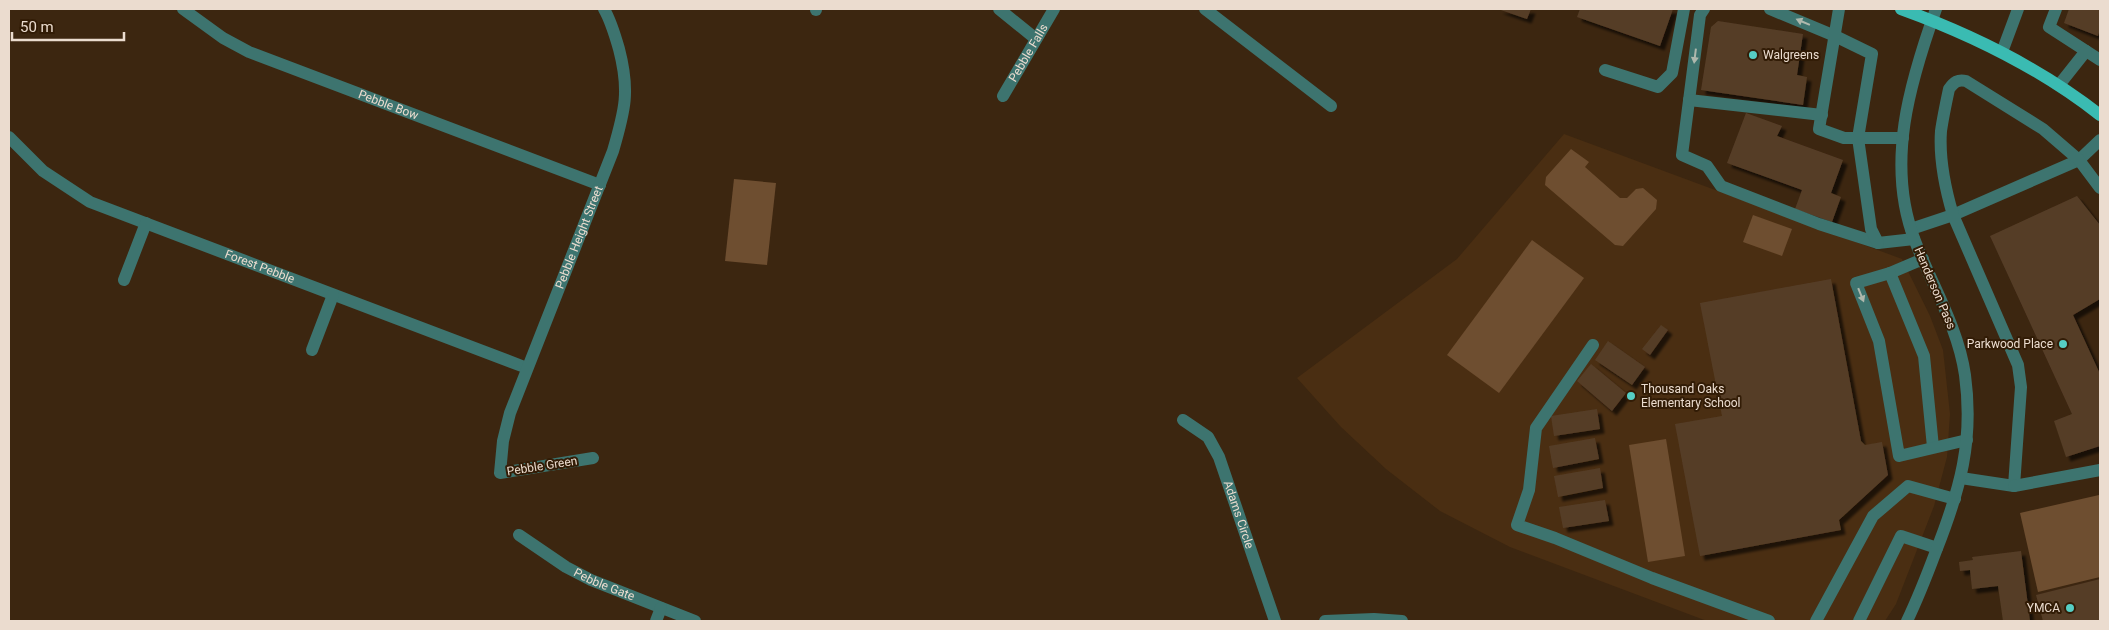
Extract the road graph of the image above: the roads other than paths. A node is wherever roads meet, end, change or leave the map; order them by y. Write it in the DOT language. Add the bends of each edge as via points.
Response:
graph roads {
  1 [pos="183,9"];
  2 [pos="604,9"];
  3 [pos="999,9"];
  4 [pos="1054,9"];
  5 [pos="1205,9"];
  6 [pos="1684,9"];
  7 [pos="1704,9"];
  8 [pos="1770,9"];
  9 [pos="1840,9"];
  10 [pos="1901,9"];
  11 [pos="2018,9"];
  12 [pos="2056,9"];
  13 [pos="1934,14"];
  14 [pos="1835,36"];
  15 [pos="1036,39"];
  16 [pos="2086,51"];
  17 [pos="2002,52"];
  18 [pos="2100,60"];
  19 [pos="1606,70"];
  20 [pos="2059,85"];
  21 [pos="1003,96"];
  22 [pos="1689,100"];
  23 [pos="1331,106"];
  24 [pos="1822,115"];
  25 [pos="2100,115"];
  26 [pos="9,137"];
  27 [pos="1858,138"];
  28 [pos="1902,138"];
  29 [pos="2100,140"];
  30 [pos="2079,160"];
  31 [pos="600,184"];
  32 [pos="2100,188"];
  33 [pos="1953,215"];
  34 [pos="146,223"];
  35 [pos="1913,234"];
  36 [pos="1878,242"];
  37 [pos="1923,259"];
  38 [pos="1890,273"];
  39 [pos="124,280"];
  40 [pos="333,294"];
  41 [pos="1593,345"];
  42 [pos="312,350"];
  43 [pos="527,368"];
  44 [pos="1183,420"];
  45 [pos="504,435"];
  46 [pos="1967,440"];
  47 [pos="1933,448"];
  48 [pos="593,458"];
  49 [pos="2100,470"];
  50 [pos="1961,478"];
  51 [pos="2014,486"];
  52 [pos="1955,499"];
  53 [pos="519,535"];
  54 [pos="1937,548"];
  55 [pos="661,608"];
  56 [pos="656,621"];
  57 [pos="695,621"];
  58 [pos="1275,621"];
  59 [pos="1325,621"];
  60 [pos="1402,621"];
  61 [pos="1769,621"];
  62 [pos="1816,621"];
  63 [pos="1859,621"];
  64 [pos="1907,621"];
  1 -- 31 [label="street, Pebble Bow" via="223,38 250,52"];
  2 -- 31 [label="street, Pebble Height Street" via="615,34 626,88 622,121"];
  3 -- 15 [label="street"];
  4 -- 15 [label="street, Pebble Falls"];
  5 -- 23 [label="street"];
  6 -- 19 [label="street" via="1672,74 1658,87"];
  7 -- 22 [label="street, one-way" via="1700,15"];
  14 -- 8 [label="street, one-way"];
  9 -- 14 [label="street"];
  10 -- 13 [label="main road"];
  11 -- 17 [label="street"];
  12 -- 16 [label="street" via="2049,26"];
  13 -- 17 [label="main road"];
  13 -- 28 [label="street, Henderson Pass" via="1910,89"];
  14 -- 24 [label="street"];
  14 -- 27 [label="street" via="1872,54"];
  15 -- 21 [label="street, Pebble Falls"];
  16 -- 18 [label="street"];
  16 -- 20 [label="street"];
  17 -- 20 [label="main road"];
  20 -- 25 [label="main road"];
  22 -- 24 [label="street"];
  22 -- 36 [label="street" via="1682,154 1707,166 1721,186 1819,224"];
  24 -- 27 [label="street" via="1819,129 1844,138"];
  26 -- 34 [label="street, Forest Pebble" via="43,171 66,188 90,202"];
  27 -- 28 [label="street"];
  27 -- 36 [label="street" via="1871,229"];
  28 -- 35 [label="street, Henderson Pass" via="1902,176"];
  29 -- 30 [label="street"];
  30 -- 32 [label="street"];
  30 -- 33 [label="street"];
  30 -- 33 [label="street" via="2043,129 1966,81 1953,83 1941,132 1943,176"];
  31 -- 43 [label="street, Pebble Height Street"];
  33 -- 35 [label="street"];
  33 -- 51 [label="street" via="2018,365 2021,387"];
  34 -- 39 [label="street"];
  34 -- 40 [label="street, Forest Pebble"];
  35 -- 36 [label="street"];
  35 -- 37 [label="street, Henderson Pass"];
  37 -- 38 [label="street"];
  37 -- 46 [label="street, Henderson Pass" via="1959,346 1968,402"];
  38 -- 47 [label="street" via="1924,356"];
  38 -- 47 [label="street, one-way" via="1856,283 1879,341 1899,456"];
  40 -- 42 [label="street"];
  40 -- 43 [label="street, Forest Pebble"];
  41 -- 61 [label="street" via="1536,428 1529,490 1517,525"];
  43 -- 45 [label="street, Pebble Height Street"];
  44 -- 58 [label="street, Adams Circle" via="1208,437 1219,457"];
  45 -- 48 [label="street, Pebble Green" via="500,474"];
  46 -- 47 [label="street"];
  46 -- 50 [label="street, Henderson Pass"];
  49 -- 51 [label="street"];
  50 -- 51 [label="street"];
  50 -- 52 [label="street, Henderson Pass"];
  52 -- 54 [label="street, Henderson Pass"];
  52 -- 62 [label="street" via="1908,486 1873,516"];
  53 -- 55 [label="street, Pebble Gate" via="583,576"];
  54 -- 63 [label="street" via="1901,536"];
  54 -- 64 [label="street, Henderson Pass"];
  55 -- 56 [label="street"];
  55 -- 57 [label="street, Pebble Gate"];
  59 -- 60 [label="street"];
}
